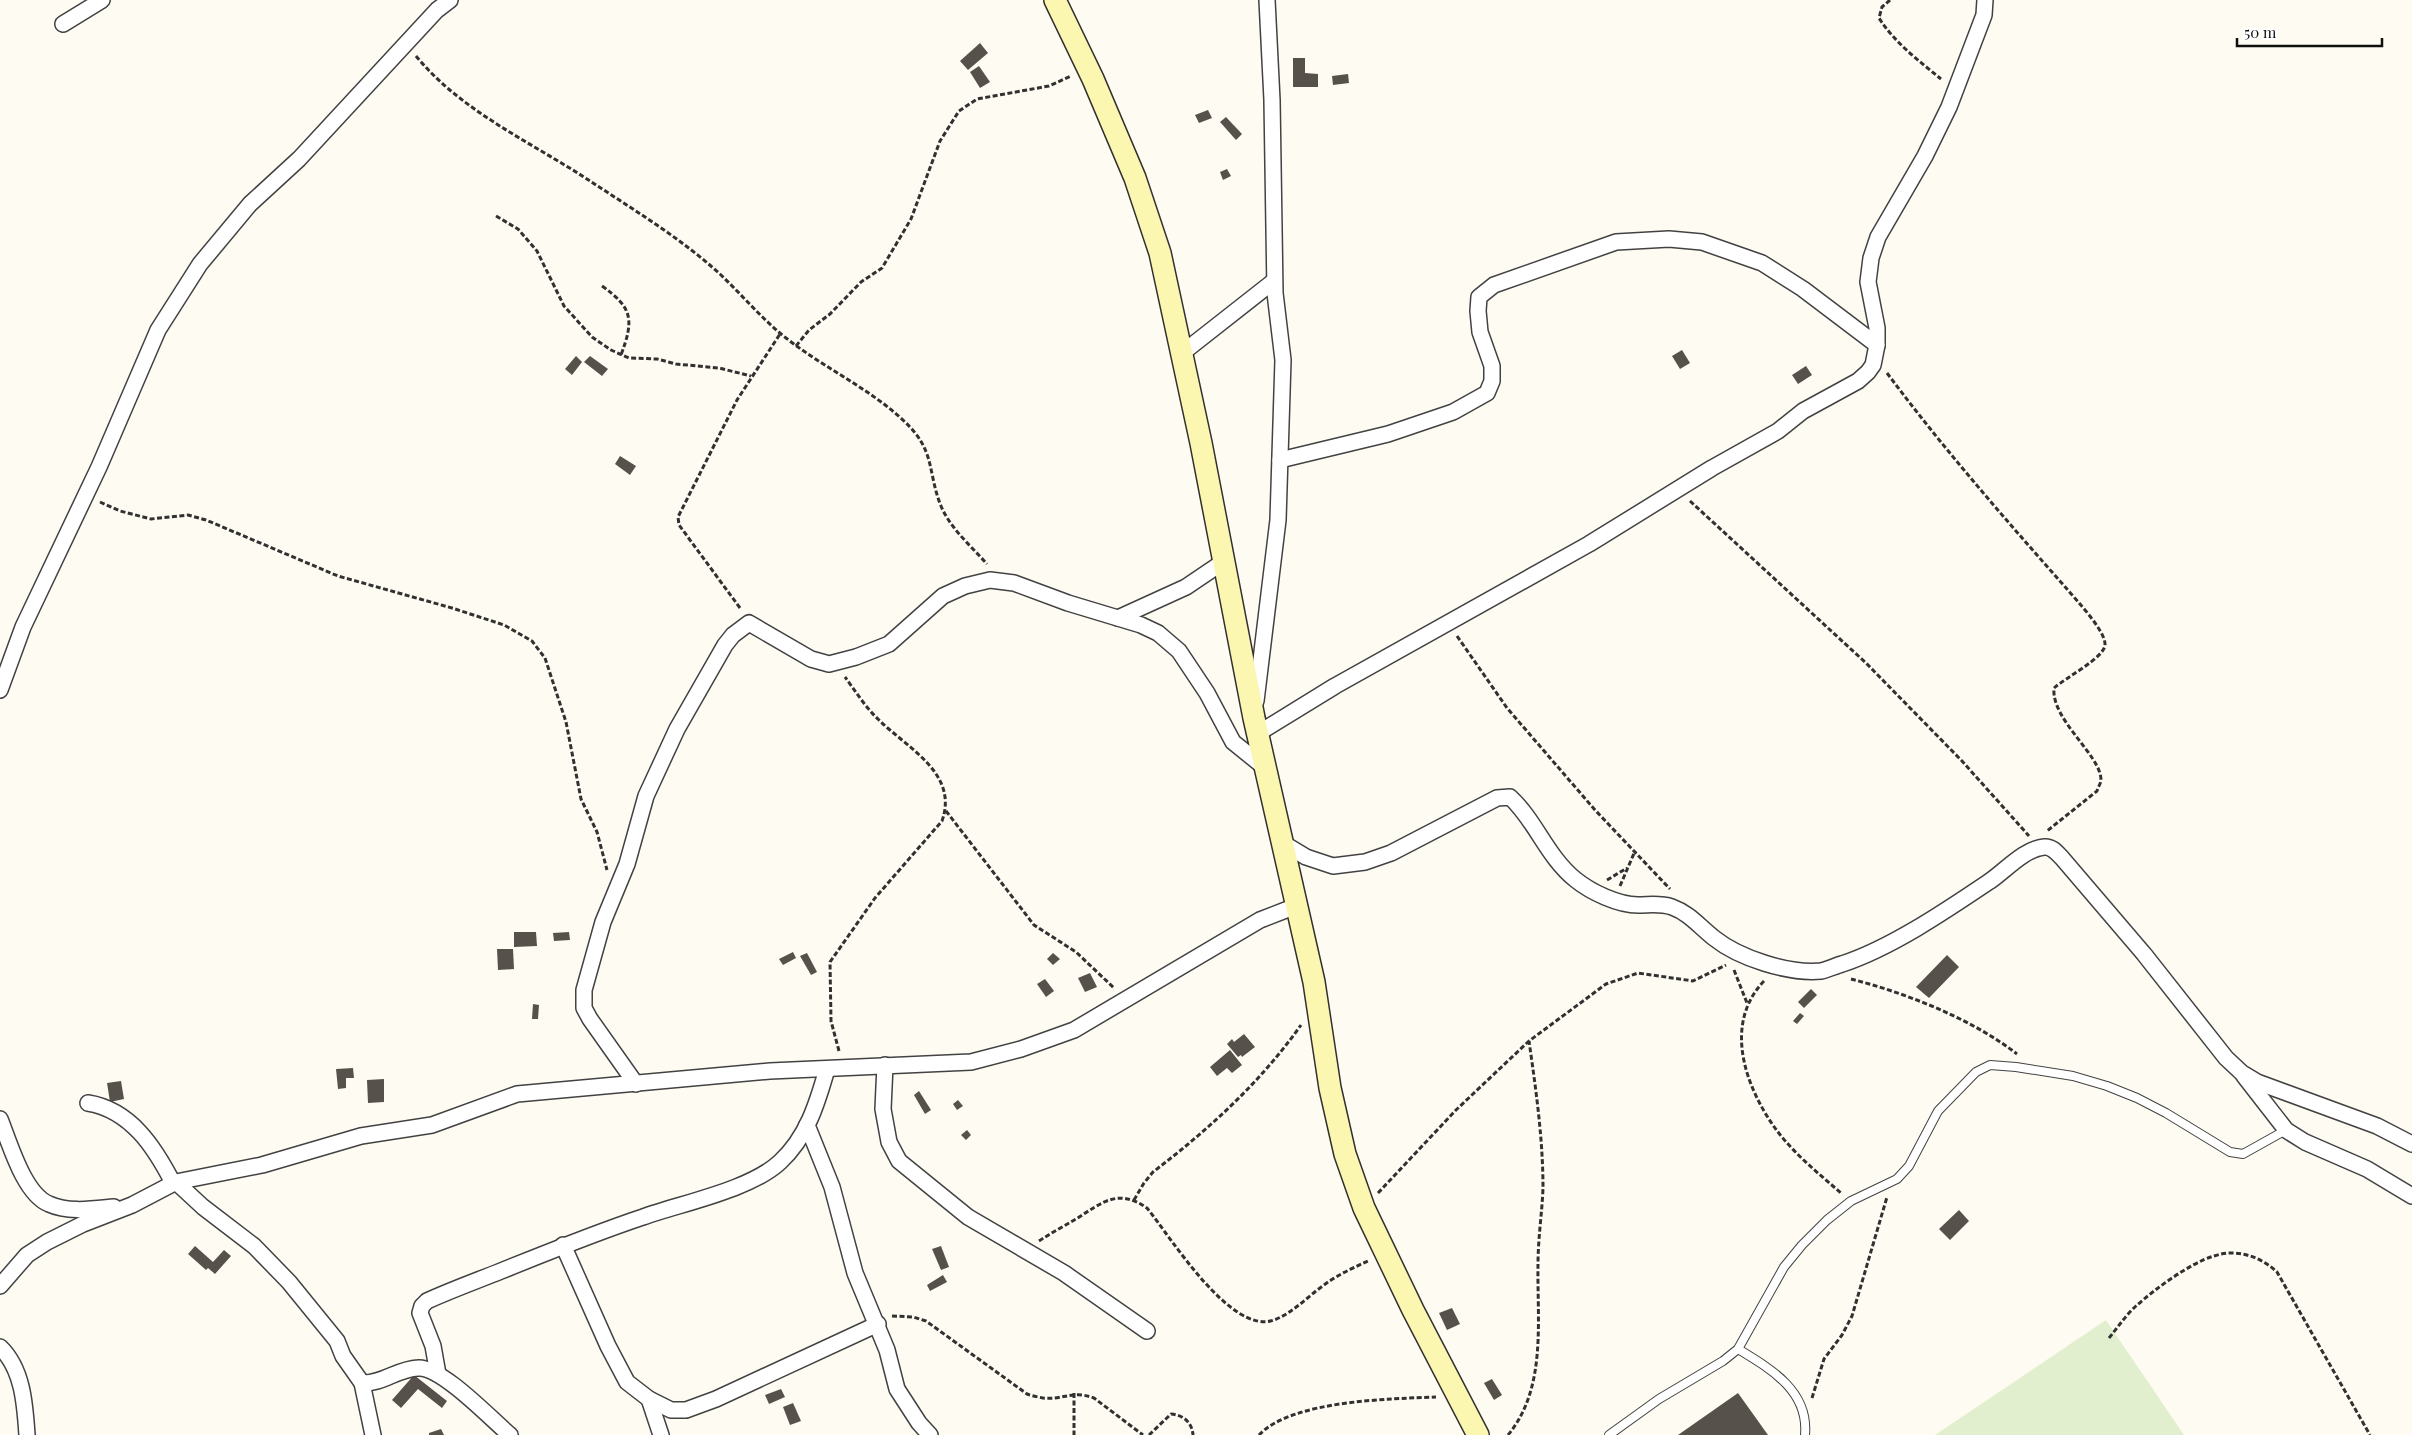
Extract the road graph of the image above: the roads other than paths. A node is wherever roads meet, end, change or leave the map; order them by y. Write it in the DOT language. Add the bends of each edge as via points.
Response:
graph roads {
  1 [pos="102,0"];
  2 [pos="450,0"];
  3 [pos="1055,0"];
  4 [pos="1267,0"];
  5 [pos="1986,0"];
  6 [pos="64,24"];
  7 [pos="1274,281"];
  8 [pos="1876,351"];
  9 [pos="1181,354"];
  10 [pos="1280,460"];
  11 [pos="1224,562"];
  12 [pos="1118,618"];
  13 [pos="0,690"];
  14 [pos="1255,726"];
  15 [pos="1264,767"];
  16 [pos="1281,842"];
  17 [pos="1296,906"];
  18 [pos="886,1065"];
  19 [pos="827,1069"];
  20 [pos="2242,1074"];
  21 [pos="636,1084"];
  22 [pos="88,1103"];
  23 [pos="0,1120"];
  24 [pos="807,1125"];
  25 [pos="2286,1130"];
  26 [pos="2412,1144"];
  27 [pos="175,1183"];
  28 [pos="2412,1196"];
  29 [pos="132,1205"];
  30 [pos="563,1245"];
  31 [pos="0,1286"];
  32 [pos="876,1319"];
  33 [pos="1147,1331"];
  34 [pos="0,1347"];
  35 [pos="1738,1349"];
  36 [pos="438,1374"];
  37 [pos="362,1383"];
  38 [pos="649,1399"];
  39 [pos="28,1435"];
  40 [pos="372,1435"];
  41 [pos="510,1435"];
  42 [pos="661,1435"];
  43 [pos="930,1435"];
  44 [pos="1478,1435"];
  45 [pos="1609,1435"];
  46 [pos="1805,1435"];
  1 -- 6 [label="street"];
  2 -- 13 [label="street" via="299,159 250,204 200,264 158,330 86,497 23,627"];
  3 -- 9 [label="main road" via="1135,178 1160,253"];
  4 -- 7 [label="street" via="1272,100"];
  5 -- 8 [label="street" via="1984,15 1955,91 1925,156 1878,237 1871,258 1868,282 1877,328"];
  7 -- 9 [label="street"];
  7 -- 10 [label="street" via="1283,360"];
  8 -- 10 [label="street" via="1804,289 1762,263 1702,242 1669,239 1616,242 1494,285 1479,297 1480,332 1492,366 1492,381 1487,393 1452,412 1388,434"];
  8 -- 14 [label="street" via="1868,372 1858,381 1803,411 1778,431 1589,544 1335,686"];
  9 -- 11 [label="main road"];
  10 -- 14 [label="street" via="1278,520"];
  11 -- 12 [label="street" via="1186,587"];
  11 -- 14 [label="main road"];
  12 -- 15 [label="street" via="1158,634 1179,651 1207,693 1233,742"];
  12 -- 21 [label="street" via="1014,583 990,580 943,596 889,644 829,664 810,659 749,624 733,635 659,766 646,796 627,864 603,922 584,990 584,1008"];
  14 -- 15 [label="main road"];
  15 -- 16 [label="main road"];
  16 -- 17 [label="main road"];
  16 -- 20 [label="street" via="1306,857 1333,866 1365,862 1391,853 1504,796 1513,800 1544,845 1576,881 1615,901 1672,907 1741,954 1780,968 1821,971 1881,948 1961,900 2034,848 2048,847 2062,858"];
  17 -- 18 [label="street" via="1260,920 1074,1030 971,1062"];
  17 -- 44 [label="main road" via="1345,1154 1364,1208"];
  18 -- 19 [label="street"];
  18 -- 33 [label="street" via="883,1109 890,1142 899,1161 968,1217 1064,1273"];
  19 -- 21 [label="street"];
  19 -- 24 [label="street"];
  20 -- 25 [label="street"];
  20 -- 26 [label="street" via="2377,1126"];
  21 -- 27 [label="street" via="517,1094 432,1125 362,1136 262,1165"];
  22 -- 27 [label="street" via="116,1112 132,1124"];
  23 -- 29 [label="street" via="31,1191 49,1204 80,1210"];
  24 -- 30 [label="street" via="801,1138 779,1163 756,1178"];
  24 -- 32 [label="street" via="832,1187 856,1273"];
  25 -- 28 [label="street" via="2305,1142 2367,1168"];
  25 -- 35 [label="lane" via="2242,1154 2230,1152 2137,1098 2090,1081 2040,1070 1990,1065 1976,1072 1938,1111 1910,1166 1827,1220 1784,1267"];
  27 -- 29 [label="street"];
  27 -- 37 [label="street" via="254,1246 289,1282 337,1341 343,1356"];
  29 -- 31 [label="street" via="47,1242 27,1255"];
  30 -- 36 [label="street" via="446,1292 422,1306 420,1313 433,1346"];
  30 -- 38 [label="street" via="627,1382"];
  32 -- 38 [label="street" via="716,1399 686,1410 671,1410"];
  32 -- 43 [label="street" via="897,1388"];
  34 -- 39 [label="street" via="12,1362 20,1386"];
  35 -- 45 [label="lane"];
  35 -- 46 [label="lane" via="1783,1381 1800,1401 1806,1420"];
  36 -- 37 [label="street" via="419,1368 401,1371 374,1384"];
  36 -- 41 [label="street" via="448,1379"];
  37 -- 40 [label="street"];
  38 -- 42 [label="street"];
}
